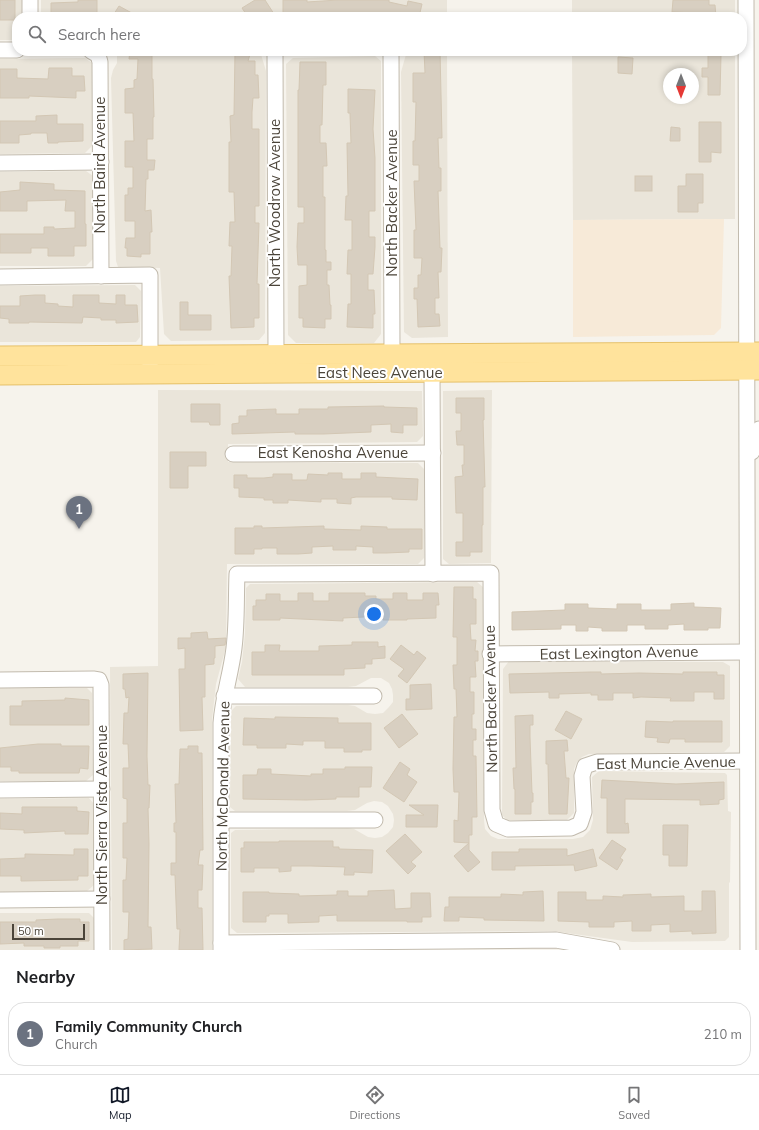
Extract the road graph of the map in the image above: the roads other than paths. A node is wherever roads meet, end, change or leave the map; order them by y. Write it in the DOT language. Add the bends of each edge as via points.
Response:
graph roads {
  1 [pos="30,0"];
  2 [pos="746,0"];
  3 [pos="30,12"];
  4 [pos="0,50"];
  5 [pos="12,50"];
  6 [pos="96,56"];
  7 [pos="275,56"];
  8 [pos="391,56"];
  9 [pos="753,75"];
  10 [pos="101,162"];
  11 [pos="0,163"];
  12 [pos="0,276"];
  13 [pos="101,276"];
  14 [pos="476,354"];
  15 [pos="276,355"];
  16 [pos="392,355"];
  17 [pos="0,356"];
  18 [pos="150,356"];
  19 [pos="753,361"];
  20 [pos="432,372"];
  21 [pos="150,374"];
  22 [pos="0,375"];
  23 [pos="759,429"];
  24 [pos="433,453"];
  25 [pos="233,454"];
  26 [pos="747,467"];
  27 [pos="433,574"];
  28 [pos="747,652"];
  29 [pos="490,654"];
  30 [pos="0,680"];
  31 [pos="224,696"];
  32 [pos="374,696"];
  33 [pos="753,716"];
  34 [pos="747,761"];
  35 [pos="102,789"];
  36 [pos="0,790"];
  37 [pos="221,820"];
  38 [pos="375,820"];
  39 [pos="580,824"];
  40 [pos="753,832"];
  41 [pos="102,899"];
  42 [pos="0,900"];
  43 [pos="530,945"];
  44 [pos="221,946"];
  45 [pos="102,950"];
  46 [pos="612,950"];
  47 [pos="748,950"];
  1 -- 3 [label="street"];
  2 -- 9 [label="street"];
  4 -- 5 [label="street"];
  6 -- 10 [label="street, North Baird Avenue" via="100,62"];
  7 -- 15 [label="street, North Woodrow Avenue"];
  8 -- 16 [label="street, North Backer Avenue"];
  9 -- 19 [label="street"];
  10 -- 11 [label="street"];
  10 -- 13 [label="street, North Baird Avenue"];
  12 -- 13 [label="street"];
  13 -- 18 [label="street" via="150,275"];
  14 -- 16 [label="main road, East Nees Avenue"];
  14 -- 19 [label="main road, East Nees Avenue"];
  14 -- 20 [label="main road" via="467,363 439,365"];
  15 -- 16 [label="main road, East Nees Avenue"];
  15 -- 18 [label="main road, East Nees Avenue"];
  17 -- 18 [label="main road, East Nees Avenue"];
  18 -- 21 [label="street"];
  19 -- 20 [label="main road, East Nees Avenue"];
  19 -- 26 [label="street"];
  20 -- 21 [label="main road, East Nees Avenue"];
  20 -- 24 [label="street"];
  21 -- 22 [label="main road, East Nees Avenue"];
  23 -- 26 [label="street"];
  24 -- 25 [label="street, East Kenosha Avenue"];
  24 -- 27 [label="street"];
  26 -- 28 [label="street"];
  27 -- 29 [label="street, North Backer Avenue" via="491,573"];
  27 -- 31 [label="street, North McDonald Avenue" via="237,574 234,646"];
  28 -- 29 [label="street, East Lexington Avenue"];
  28 -- 33 [label="street"];
  29 -- 39 [label="street, North Backer Avenue" via="492,810 496,824 508,829 571,828"];
  30 -- 35 [label="street, North Sierra Vista Avenue" via="99,680"];
  31 -- 32 [label="street"];
  31 -- 37 [label="street, North McDonald Avenue" via="221,723"];
  33 -- 34 [label="street"];
  34 -- 39 [label="street, East Muncie Avenue" via="597,762 585,766 582,776 584,812"];
  34 -- 40 [label="street"];
  35 -- 36 [label="street"];
  35 -- 41 [label="street, North Sierra Vista Avenue"];
  37 -- 38 [label="street"];
  37 -- 44 [label="street, North McDonald Avenue"];
  40 -- 47 [label="street"];
  41 -- 42 [label="street"];
  41 -- 45 [label="street, North Sierra Vista Avenue"];
  43 -- 44 [label="street"];
  43 -- 46 [label="street" via="556,940"];
}
